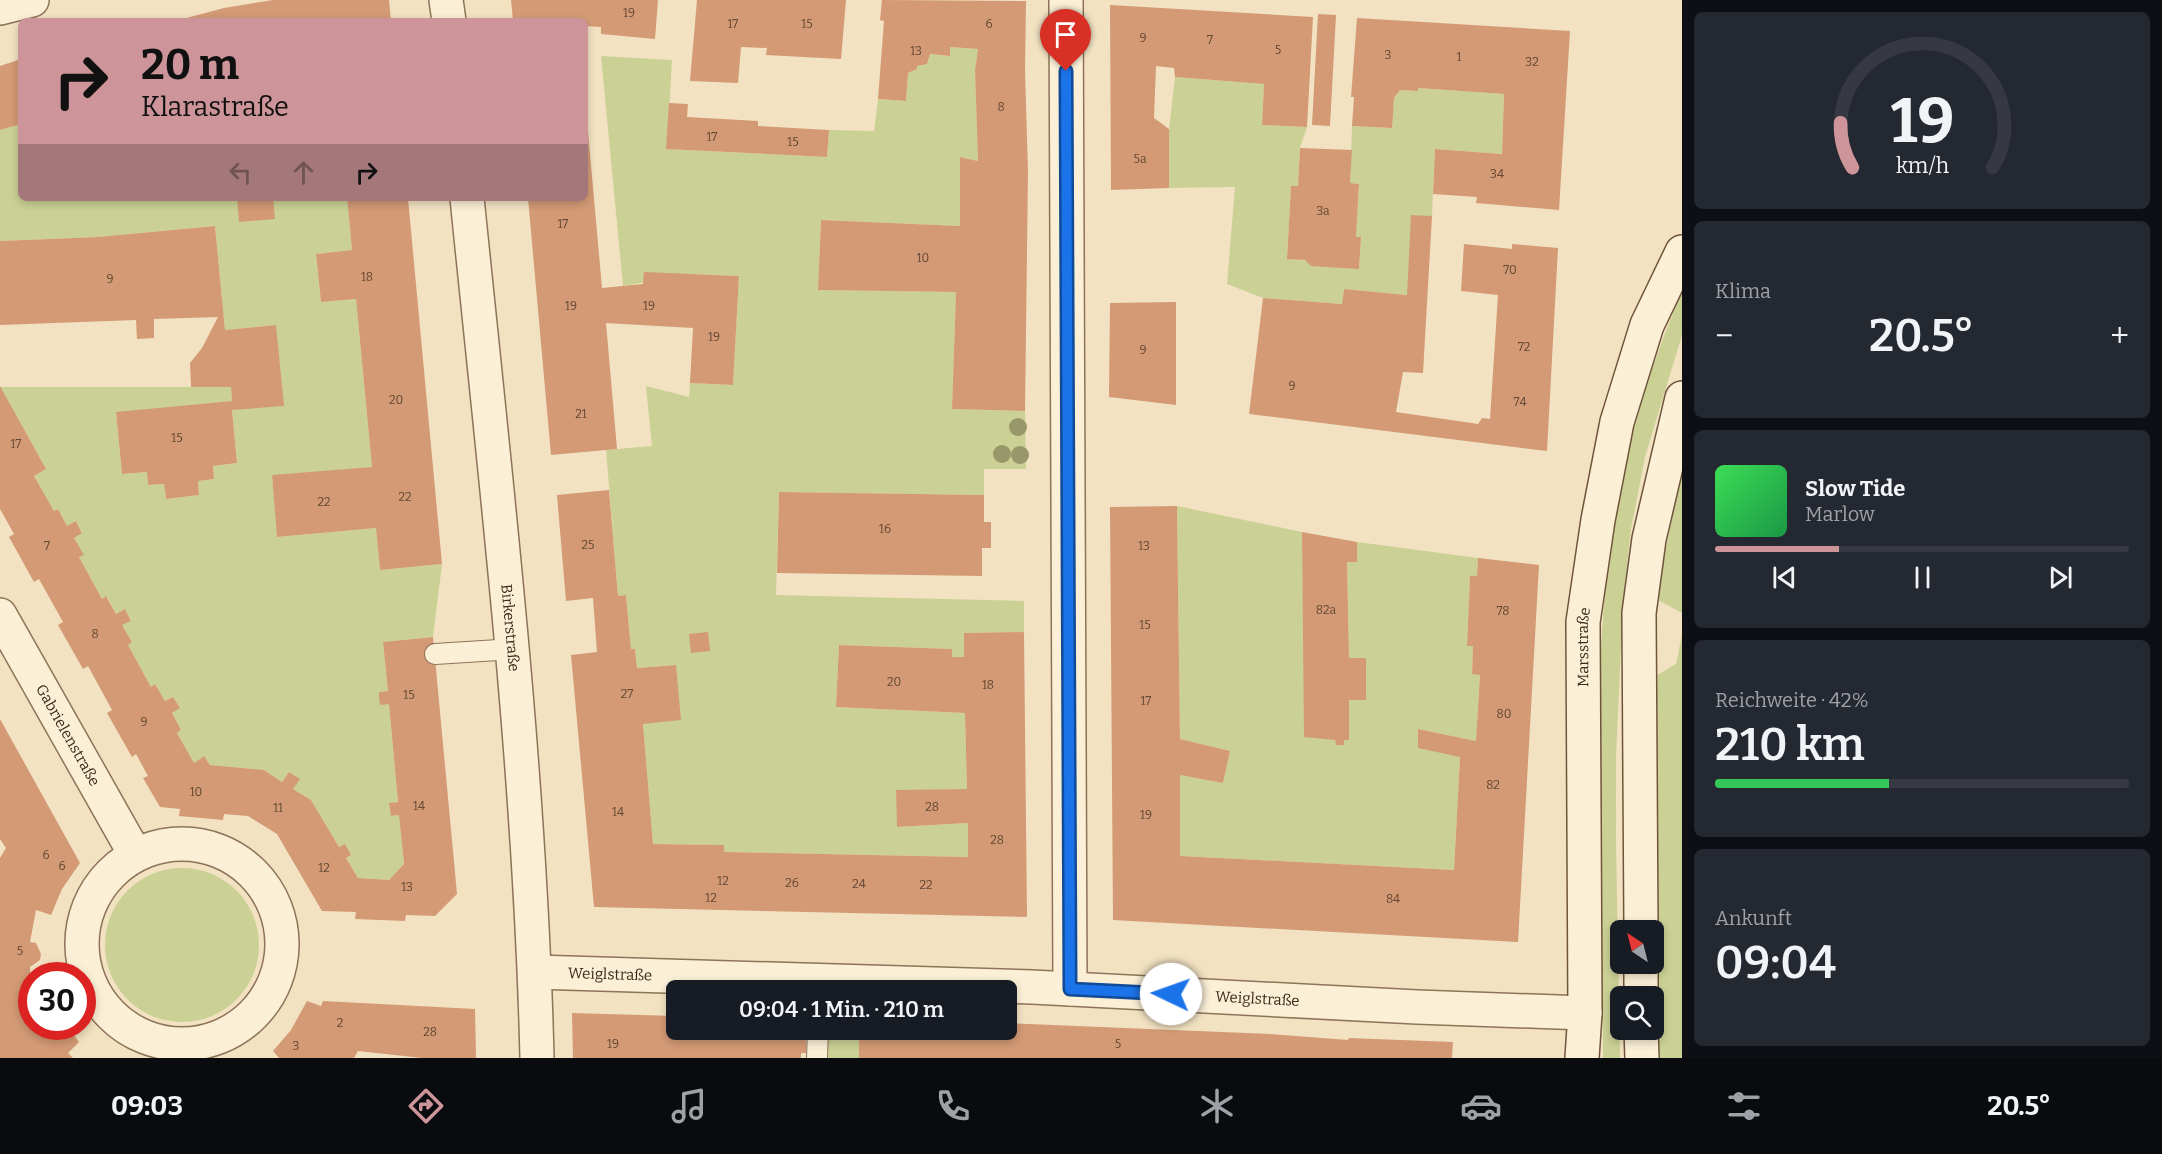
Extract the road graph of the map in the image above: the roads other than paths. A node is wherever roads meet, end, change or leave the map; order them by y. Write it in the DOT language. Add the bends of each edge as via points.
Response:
graph roads {
  1 [pos="32,0"];
  2 [pos="446,0"];
  3 [pos="1066,0"];
  4 [pos="0,9"];
  5 [pos="449,18"];
  6 [pos="467,201"];
  7 [pos="1682,252"];
  8 [pos="1682,398"];
  9 [pos="0,615"];
  10 [pos="513,649"];
  11 [pos="435,654"];
  12 [pos="135,854"];
  13 [pos="1641,920"];
  14 [pos="535,972"];
  15 [pos="710,980"];
  16 [pos="1017,988"];
  17 [pos="1070,989"];
  18 [pos="1585,1013"];
  19 [pos="818,1040"];
  20 [pos="1641,1040"];
  21 [pos="537,1058"];
  22 [pos="817,1058"];
  23 [pos="1582,1058"];
  24 [pos="1642,1058"];
  1 -- 4 [label="street"];
  2 -- 5 [label="street"];
  3 -- 17 [label="street"];
  6 -- 10 [label="street, Birkerstraße"];
  7 -- 18 [label="street, Marsstraße" via="1647,325 1617,422 1583,622"];
  8 -- 13 [label="street" via="1649,539 1639,613"];
  9 -- 12 [label="street, Gabrielenstraße"];
  10 -- 11 [label="lane"];
  10 -- 14 [label="street, Birkerstraße"];
  12 -- 12 [label="street" via="108,877 87,910 81,936 82,958 98,1001 126,1029 150,1040 177,1045 205,1043 233,1032 259,1010 274,986 282,956 282,927 276,906 250,870 221,851 179,844"];
  14 -- 15 [label="street, Weiglstraße"];
  14 -- 21 [label="street, Birkerstraße"];
  16 -- 17 [label="street, Weiglstraße"];
  17 -- 18 [label="street, Weiglstraße"];
  18 -- 23 [label="street, Marsstraße"];
  19 -- 22 [label="lane"];
  20 -- 24 [label="street"];
}
